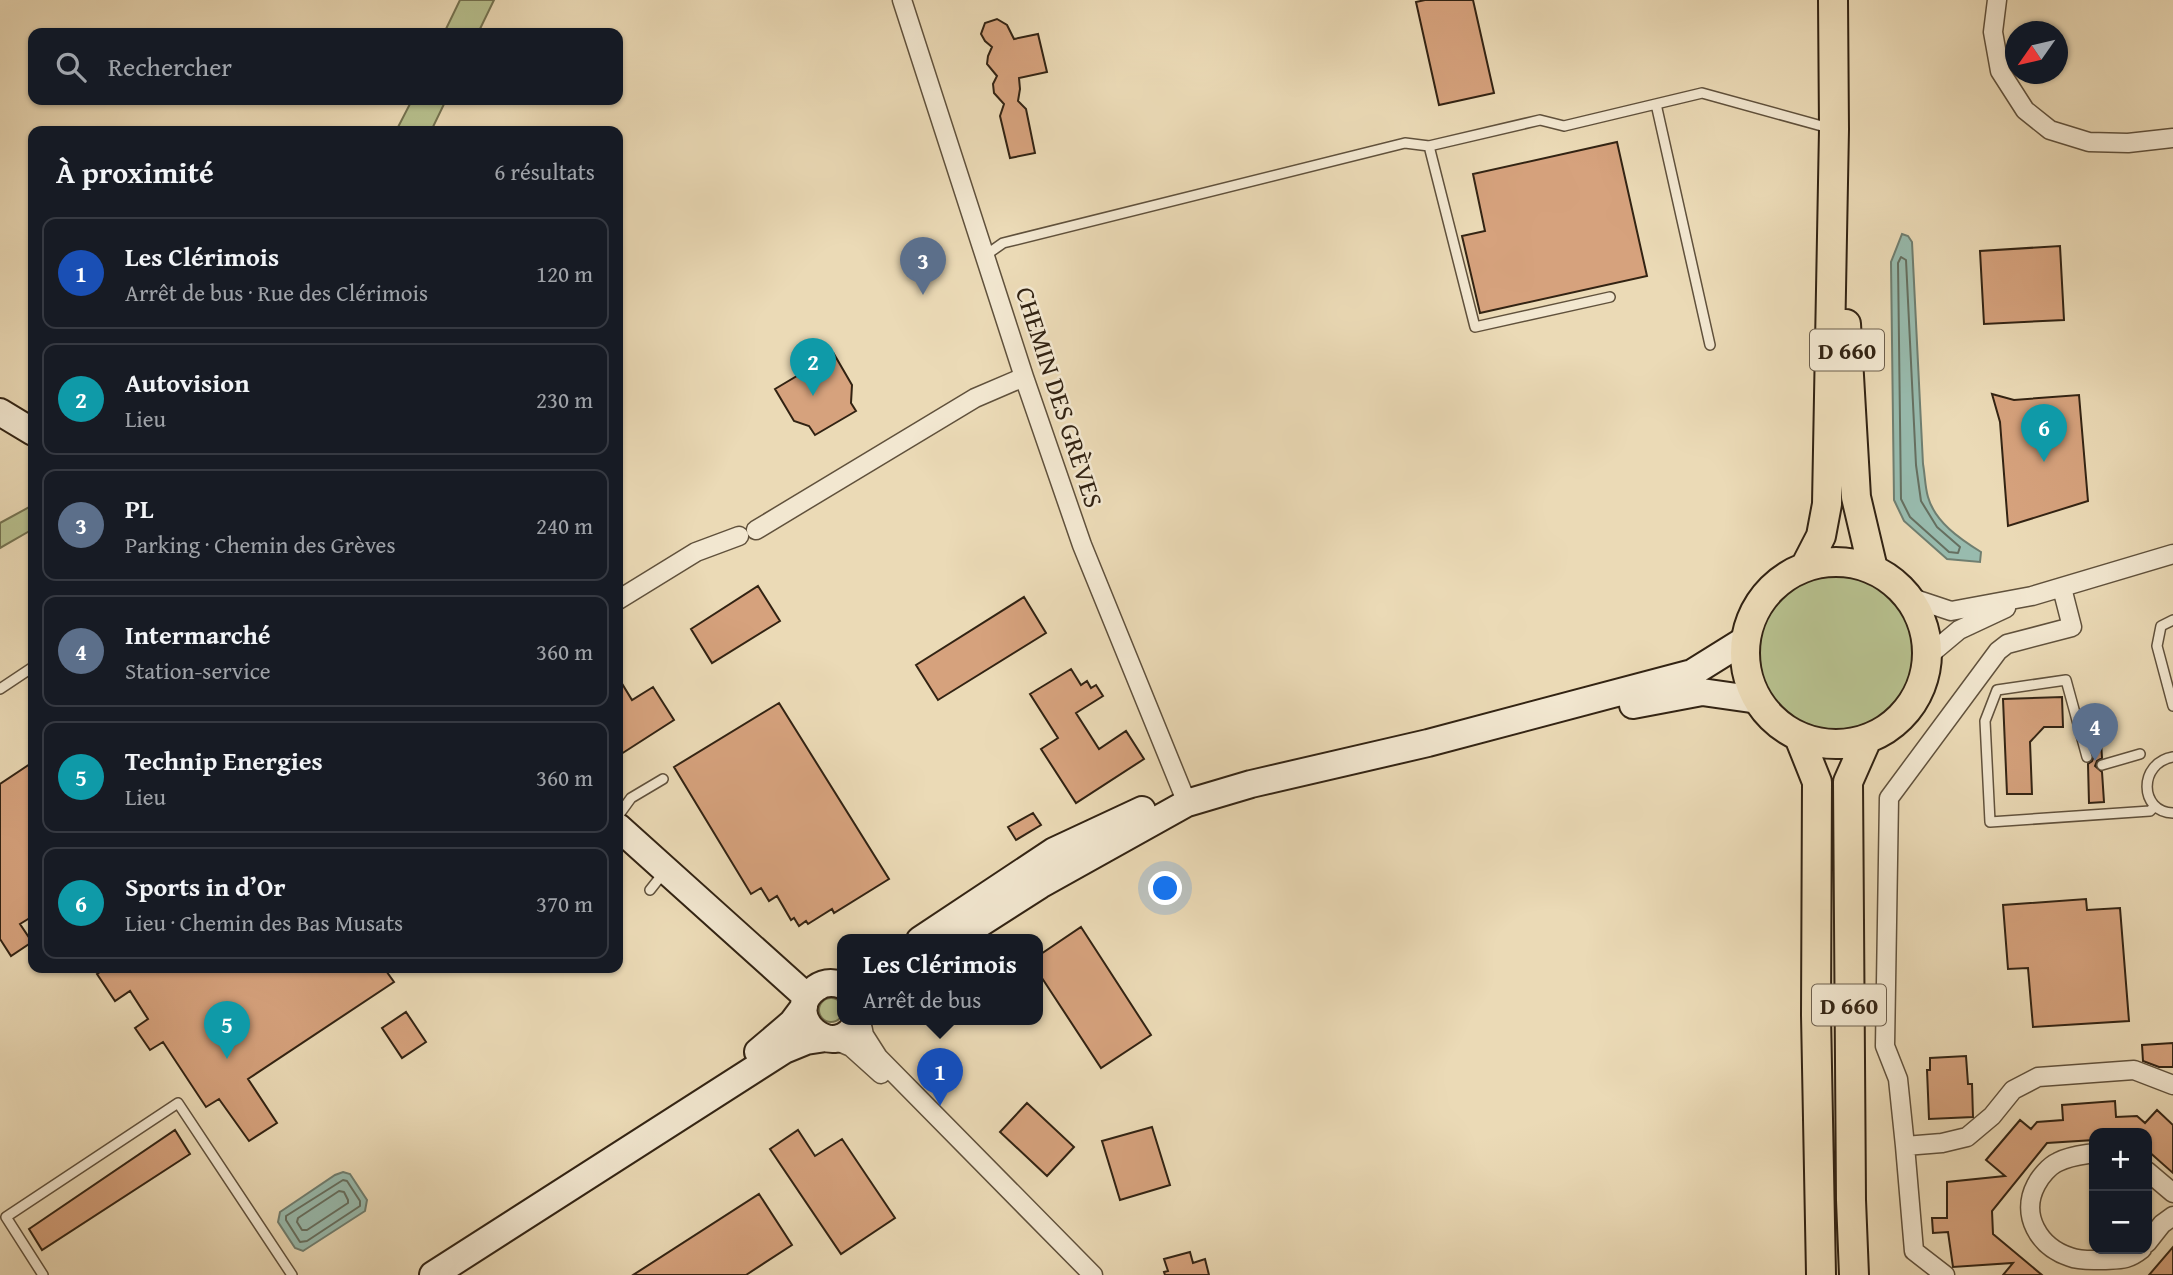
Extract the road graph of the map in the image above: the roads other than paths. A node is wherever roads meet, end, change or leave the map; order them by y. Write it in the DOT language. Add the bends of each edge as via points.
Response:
graph roads {
  1 [pos="902,0"];
  2 [pos="1833,0"];
  3 [pos="1997,0"];
  4 [pos="1656,104"];
  5 [pos="1834,129"];
  6 [pos="2173,138"];
  7 [pos="1429,146"];
  8 [pos="986,255"];
  9 [pos="1610,297"];
  10 [pos="1710,345"];
  11 [pos="1024,377"];
  12 [pos="0,412"];
  13 [pos="28,429"];
  14 [pos="2173,554"];
  15 [pos="1805,567"];
  16 [pos="1873,569"];
  17 [pos="2062,588"];
  18 [pos="2032,596"];
  19 [pos="623,597"];
  20 [pos="1909,597"];
  21 [pos="2173,620"];
  22 [pos="1745,640"];
  23 [pos="1927,656"];
  24 [pos="28,670"];
  25 [pos="0,689"];
  26 [pos="1758,700"];
  27 [pos="2173,706"];
  28 [pos="1800,737"];
  29 [pos="1867,739"];
  30 [pos="1428,743"];
  31 [pos="2140,754"];
  32 [pos="2087,757"];
  33 [pos="2173,757"];
  34 [pos="2102,765"];
  35 [pos="663,779"];
  36 [pos="1187,803"];
  37 [pos="2155,806"];
  38 [pos="623,809"];
  39 [pos="2173,813"];
  40 [pos="623,834"];
  41 [pos="929,934"];
  42 [pos="963,934"];
  43 [pos="837,983"];
  44 [pos="806,1002"];
  45 [pos="856,1025"];
  46 [pos="861,1025"];
  47 [pos="829,1039"];
  48 [pos="2173,1085"];
  49 [pos="659,1128"];
  50 [pos="1905,1146"];
  51 [pos="2089,1154"];
  52 [pos="2152,1175"];
  53 [pos="997,1176"];
  54 [pos="2173,1193"];
  55 [pos="2173,1216"];
  56 [pos="2152,1237"];
  57 [pos="2134,1254"];
  58 [pos="43,1275"];
  59 [pos="292,1275"];
  60 [pos="433,1275"];
  61 [pos="1093,1275"];
  62 [pos="1821,1275"];
  63 [pos="1854,1275"];
  64 [pos="1945,1275"];
  1 -- 8 [label="street, CHEMIN DES GRÈVES"];
  2 -- 5 [label="main road, D 660"];
  3 -- 6 [label="street" via="1993,32 2000,71 2025,110 2050,130 2089,142"];
  4 -- 5 [label="lane" via="1702,93"];
  4 -- 7 [label="lane" via="1564,126 1540,120"];
  4 -- 10 [label="lane"];
  5 -- 15 [label="main road, D 660" via="1827,504 1821,536"];
  5 -- 16 [label="main road, D 660" via="1856,497"];
  7 -- 8 [label="lane" via="1405,143 1003,243"];
  7 -- 9 [label="lane" via="1475,327"];
  8 -- 11 [label="street, CHEMIN DES GRÈVES"];
  11 -- 19 [label="street" via="975,398 748,533 696,552"];
  11 -- 36 [label="street, CHEMIN DES GRÈVES" via="1082,545"];
  12 -- 13 [label="street"];
  14 -- 17 [label="street"];
  15 -- 16 [label="main road" via="1839,561"];
  15 -- 22 [label="main road" via="1776,583 1756,608"];
  16 -- 20 [label="main road"];
  17 -- 18 [label="street"];
  17 -- 50 [label="street" via="2072,627 2007,644 1998,651 1889,798 1885,1046 1898,1079"];
  18 -- 20 [label="street" via="1951,611"];
  18 -- 23 [label="street" via="1959,629"];
  20 -- 23 [label="main road" via="1923,625"];
  21 -- 27 [label="lane" via="2161,626 2157,646"];
  22 -- 26 [label="main road" via="1746,671"];
  22 -- 30 [label="street" via="1692,673"];
  23 -- 29 [label="main road" via="1912,701 1898,720"];
  24 -- 25 [label="lane"];
  26 -- 28 [label="main road" via="1776,722"];
  26 -- 30 [label="street" via="1702,692"];
  28 -- 29 [label="main road" via="1833,744"];
  28 -- 62 [label="main road, D 660" via="1818,782"];
  29 -- 63 [label="main road, D 660" via="1847,782"];
  30 -- 36 [label="street"];
  31 -- 34 [label="lane"];
  32 -- 37 [label="lane" via="2066,680 1997,690 1984,720 1990,822 2150,811"];
  33 -- 37 [label="lane" via="2153,767 2148,776 2146,787"];
  35 -- 38 [label="lane" via="631,798"];
  36 -- 41 [label="street" via="1161,801 1054,851"];
  36 -- 42 [label="street" via="1040,885"];
  37 -- 39 [label="lane"];
  40 -- 44 [label="street" via="658,880"];
  43 -- 44 [label="street" via="819,986"];
  44 -- 47 [label="street" via="806,1023"];
  44 -- 49 [label="street" via="776,1038"];
  45 -- 47 [label="street" via="839,1038"];
  46 -- 53 [label="street" via="878,1057"];
  47 -- 49 [label="street" via="806,1041 784,1050"];
  47 -- 53 [label="street" via="851,1047"];
  48 -- 50 [label="street" via="2134,1070 2038,1077 2013,1090 1992,1116 1966,1137"];
  49 -- 60 [label="street"];
  50 -- 64 [label="street" via="1914,1251"];
  51 -- 57 [label="street" via="2055,1163 2039,1179 2028,1214 2035,1230 2067,1257 2127,1259"];
  52 -- 54 [label="street"];
  53 -- 61 [label="street"];
  55 -- 56 [label="street"];
  58 -- 59 [label="lane" via="6,1217 178,1103"];
}
